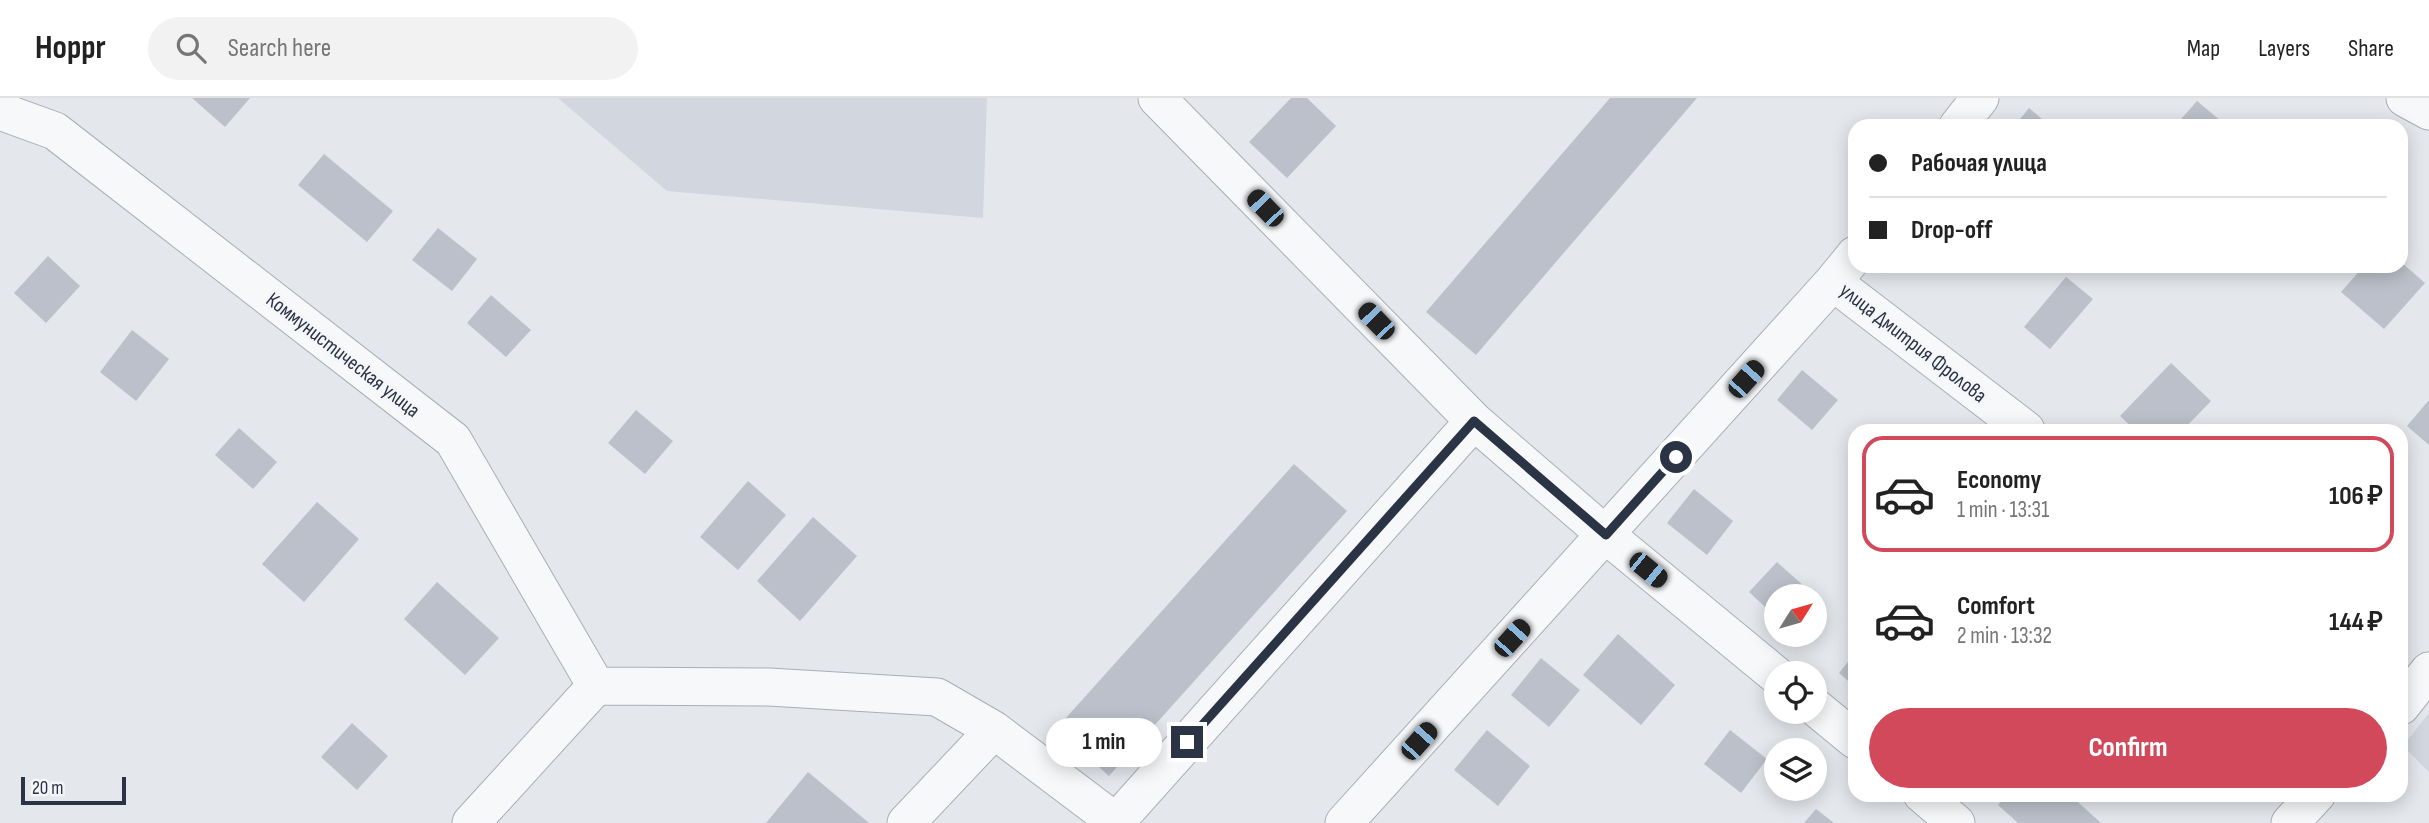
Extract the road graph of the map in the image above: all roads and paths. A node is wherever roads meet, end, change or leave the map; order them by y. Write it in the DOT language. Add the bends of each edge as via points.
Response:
graph roads {
  1 [pos="1157,98"];
  2 [pos="1980,98"];
  3 [pos="2405,98"];
  4 [pos="0,111"];
  5 [pos="2429,111"];
  6 [pos="1964,119"];
  7 [pos="1844,268"];
  8 [pos="1850,273"];
  9 [pos="1474,421"];
  10 [pos="2019,424"];
  11 [pos="1606,535"];
  12 [pos="1764,665"];
  13 [pos="2429,671"];
  14 [pos="596,686"];
  15 [pos="2408,697"];
  16 [pos="1827,717"];
  17 [pos="994,730"];
  18 [pos="1848,734"];
  19 [pos="1931,802"];
  20 [pos="2310,802"];
  21 [pos="471,823"];
  22 [pos="906,823"];
  23 [pos="1116,823"];
  24 [pos="1344,823"];
  25 [pos="1956,823"];
  26 [pos="2290,823"];
  1 -- 9 [label="street"];
  2 -- 6 [label="street"];
  3 -- 5 [label="street"];
  4 -- 14 [label="street, Коммунистическая улица" via="55,131 453,440"];
  7 -- 11 [label="street"];
  8 -- 10 [label="street, улица Дмитрия Фролова"];
  9 -- 11 [label="street"];
  9 -- 23 [label="street"];
  11 -- 12 [label="street"];
  11 -- 24 [label="street"];
  13 -- 15 [label="street"];
  14 -- 17 [label="street" via="769,687 937,697"];
  14 -- 21 [label="street"];
  16 -- 18 [label="street"];
  17 -- 22 [label="street"];
  17 -- 23 [label="street"];
  19 -- 25 [label="street"];
  20 -- 26 [label="street"];
}
